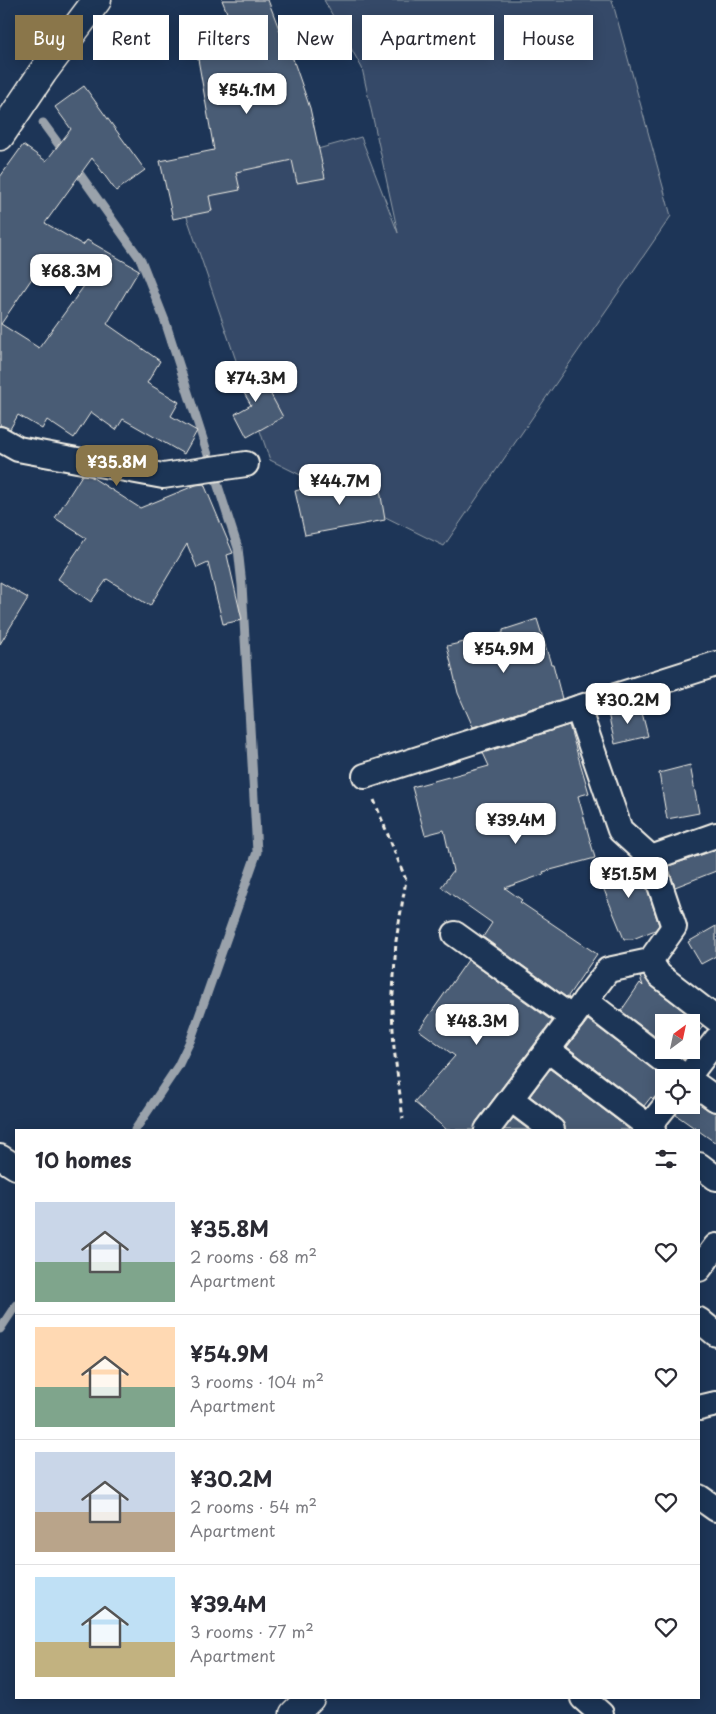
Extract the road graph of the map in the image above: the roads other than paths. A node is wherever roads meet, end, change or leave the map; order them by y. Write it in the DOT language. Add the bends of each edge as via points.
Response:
graph roads {
  1 [pos="97,0"];
  2 [pos="0,136"];
  3 [pos="0,438"];
  4 [pos="246,464"];
  5 [pos="716,664"];
  6 [pos="578,708"];
  7 [pos="365,776"];
  8 [pos="716,835"];
  9 [pos="651,858"];
  10 [pos="455,934"];
  11 [pos="650,961"];
  12 [pos="579,1009"];
  13 [pos="716,1019"];
  14 [pos="716,1040"];
  15 [pos="548,1050"];
  16 [pos="672,1069"];
  17 [pos="693,1069"];
  18 [pos="700,1087"];
  19 [pos="511,1099"];
  20 [pos="716,1099"];
  21 [pos="660,1114"];
  22 [pos="488,1129"];
  23 [pos="551,1129"];
  24 [pos="649,1129"];
  25 [pos="0,1157"];
  26 [pos="700,1166"];
  27 [pos="15,1167"];
  28 [pos="716,1178"];
  29 [pos="700,1321"];
  30 [pos="716,1334"];
  31 [pos="716,1404"];
  32 [pos="700,1408"];
  33 [pos="700,1499"];
  34 [pos="716,1509"];
  35 [pos="309,1699"];
  36 [pos="585,1699"];
  37 [pos="294,1714"];
  38 [pos="601,1714"];
  1 -- 2 [label="street"];
  3 -- 4 [label="street" via="18,450 163,476"];
  5 -- 6 [label="street"];
  6 -- 7 [label="street"];
  6 -- 9 [label="street" via="620,830"];
  8 -- 9 [label="street"];
  9 -- 11 [label="street" via="674,927"];
  10 -- 12 [label="street"];
  11 -- 12 [label="street" via="608,970"];
  11 -- 13 [label="street" via="659,975"];
  12 -- 15 [label="street"];
  12 -- 16 [label="street"];
  14 -- 17 [label="street"];
  15 -- 19 [label="street"];
  15 -- 24 [label="street"];
  18 -- 20 [label="street"];
  19 -- 22 [label="street"];
  19 -- 23 [label="street"];
  21 -- 24 [label="street"];
  25 -- 27 [label="street"];
  26 -- 28 [label="street"];
  29 -- 30 [label="street"];
  31 -- 32 [label="street"];
  33 -- 34 [label="street"];
  35 -- 37 [label="street"];
  36 -- 38 [label="street"];
}
